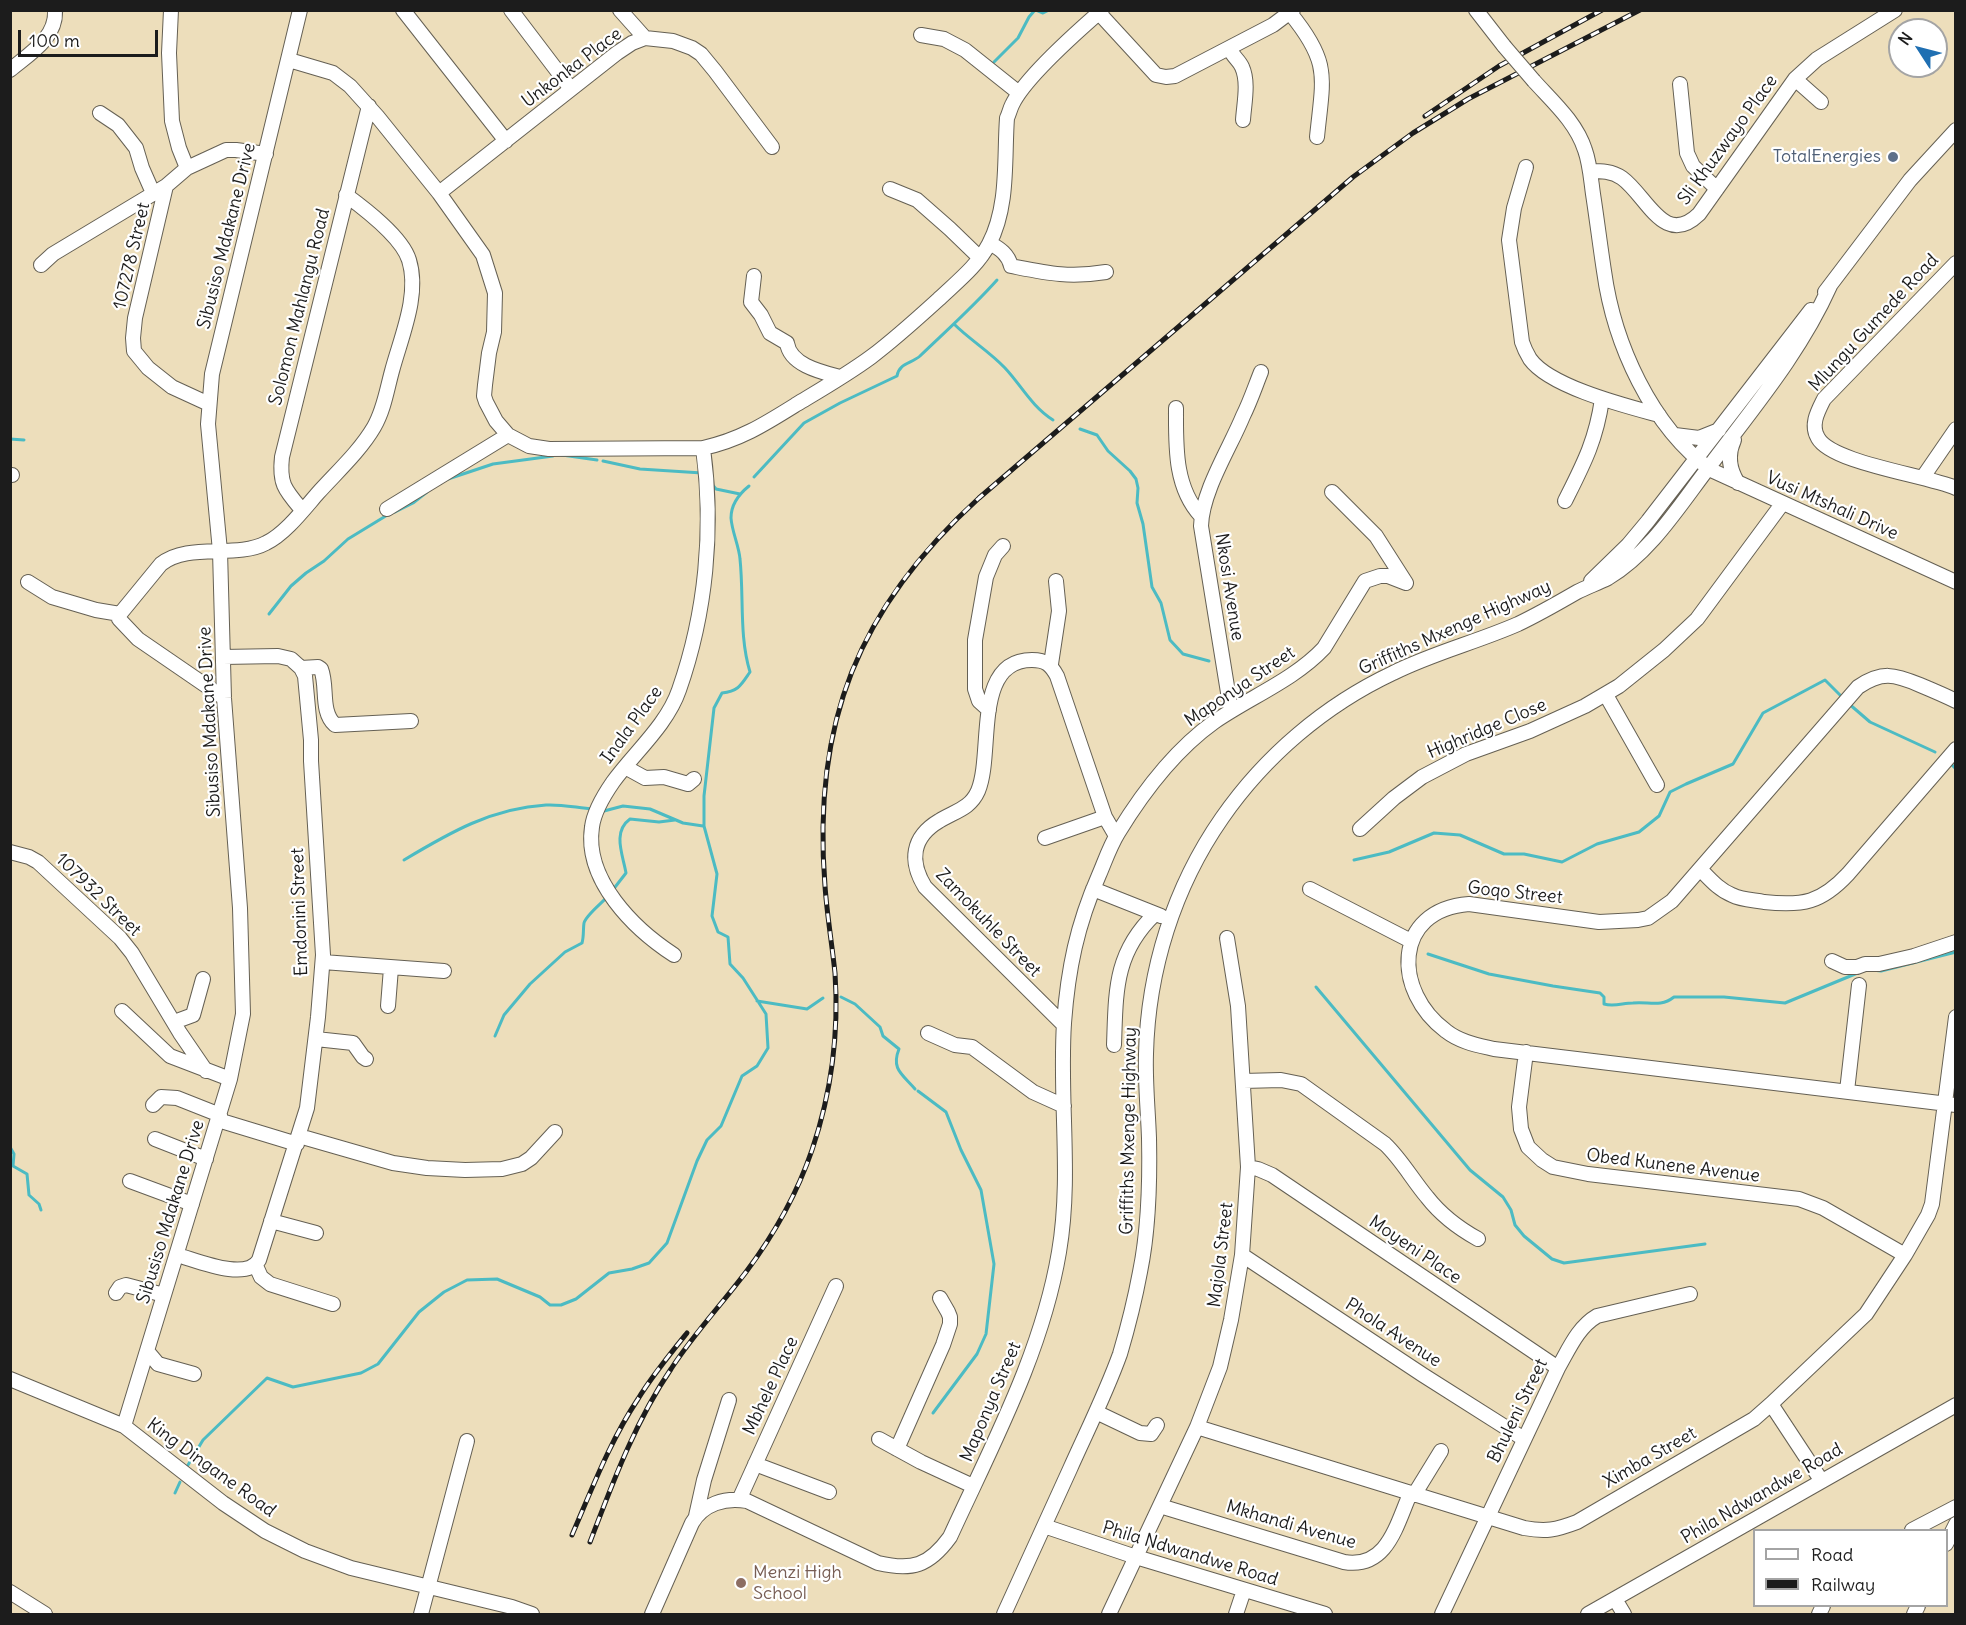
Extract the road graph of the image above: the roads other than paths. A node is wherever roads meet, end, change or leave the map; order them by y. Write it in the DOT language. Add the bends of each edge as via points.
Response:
graph roads {
  1 [pos="55,10"];
  2 [pos="171,10"];
  3 [pos="300,10"];
  4 [pos="403,10"];
  5 [pos="511,10"];
  6 [pos="620,10"];
  7 [pos="1476,10"];
  8 [pos="1895,10"];
  9 [pos="1100,12"];
  10 [pos="1291,12"];
  11 [pos="921,35"];
  12 [pos="645,38"];
  13 [pos="1229,48"];
  14 [pos="289,60"];
  15 [pos="10,70"];
  16 [pos="1795,79"];
  17 [pos="1680,84"];
  18 [pos="572,89"];
  19 [pos="1019,93"];
  20 [pos="1821,102"];
  21 [pos="369,106"];
  22 [pos="100,113"];
  23 [pos="1243,120"];
  24 [pos="1956,130"];
  25 [pos="1317,137"];
  26 [pos="507,141"];
  27 [pos="772,147"];
  28 [pos="266,154"];
  29 [pos="1526,167"];
  30 [pos="188,168"];
  31 [pos="1590,171"];
  32 [pos="166,186"];
  33 [pos="890,189"];
  34 [pos="1717,189"];
  35 [pos="153,193"];
  36 [pos="439,193"];
  37 [pos="346,195"];
  38 [pos="990,243"];
  39 [pos="980,258"];
  40 [pos="1956,263"];
  41 [pos="41,265"];
  42 [pos="1106,272"];
  43 [pos="754,276"];
  44 [pos="1830,286"];
  45 [pos="1261,372"];
  46 [pos="840,377"];
  47 [pos="1602,399"];
  48 [pos="208,404"];
  49 [pos="1176,408"];
  50 [pos="1659,415"];
  51 [pos="1743,422"];
  52 [pos="1956,429"];
  53 [pos="1720,430"];
  54 [pos="508,435"];
  55 [pos="1675,435"];
  56 [pos="703,448"];
  57 [pos="1702,464"];
  58 [pos="1923,477"];
  59 [pos="1737,483"];
  60 [pos="1956,488"];
  61 [pos="1332,492"];
  62 [pos="1565,501"];
  63 [pos="1782,504"];
  64 [pos="387,508"];
  65 [pos="302,510"];
  66 [pos="1201,516"];
  67 [pos="1003,546"];
  68 [pos="218,551"];
  69 [pos="1056,581"];
  70 [pos="28,582"];
  71 [pos="1956,582"];
  72 [pos="120,614"];
  73 [pos="223,657"];
  74 [pos="1051,664"];
  75 [pos="302,668"];
  76 [pos="1606,695"];
  77 [pos="224,698"];
  78 [pos="1956,701"];
  79 [pos="989,710"];
  80 [pos="1231,711"];
  81 [pos="411,721"];
  82 [pos="1956,749"];
  83 [pos="625,767"];
  84 [pos="694,779"];
  85 [pos="1657,785"];
  86 [pos="1105,817"];
  87 [pos="1360,829"];
  88 [pos="1116,836"];
  89 [pos="1045,838"];
  90 [pos="10,852"];
  91 [pos="1700,869"];
  92 [pos="1093,889"];
  93 [pos="1310,889"];
  94 [pos="1155,914"];
  95 [pos="1170,920"];
  96 [pos="1227,938"];
  97 [pos="1411,941"];
  98 [pos="1956,942"];
  99 [pos="674,955"];
  100 [pos="1832,961"];
  101 [pos="323,962"];
  102 [pos="391,968"];
  103 [pos="444,971"];
  104 [pos="203,979"];
  105 [pos="1859,985"];
  106 [pos="388,1006"];
  107 [pos="122,1011"];
  108 [pos="1956,1017"];
  109 [pos="174,1022"];
  110 [pos="1064,1025"];
  111 [pos="928,1033"];
  112 [pos="316,1039"];
  113 [pos="1114,1045"];
  114 [pos="1526,1052"];
  115 [pos="366,1059"];
  116 [pos="206,1071"];
  117 [pos="230,1079"];
  118 [pos="1243,1081"];
  119 [pos="1847,1091"];
  120 [pos="1950,1104"];
  121 [pos="153,1105"];
  122 [pos="1064,1106"];
  123 [pos="219,1117"];
  124 [pos="555,1132"];
  125 [pos="155,1139"];
  126 [pos="298,1140"];
  127 [pos="206,1159"];
  128 [pos="1248,1167"];
  129 [pos="130,1181"];
  130 [pos="192,1204"];
  131 [pos="271,1221"];
  132 [pos="316,1233"];
  133 [pos="1478,1239"];
  134 [pos="1905,1254"];
  135 [pos="177,1255"];
  136 [pos="1242,1255"];
  137 [pos="255,1266"];
  138 [pos="836,1286"];
  139 [pos="116,1293"];
  140 [pos="1690,1294"];
  141 [pos="164,1295"];
  142 [pos="940,1298"];
  143 [pos="333,1304"];
  144 [pos="147,1351"];
  145 [pos="1558,1368"];
  146 [pos="194,1374"];
  147 [pos="11,1378"];
  148 [pos="729,1400"];
  149 [pos="1771,1404"];
  150 [pos="1956,1405"];
  151 [pos="1096,1412"];
  152 [pos="1157,1425"];
  153 [pos="124,1426"];
  154 [pos="1197,1427"];
  155 [pos="879,1439"];
  156 [pos="1524,1439"];
  157 [pos="467,1441"];
  158 [pos="897,1449"];
  159 [pos="1441,1451"];
  160 [pos="755,1464"];
  161 [pos="1821,1480"];
  162 [pos="974,1486"];
  163 [pos="829,1492"];
  164 [pos="1412,1494"];
  165 [pos="739,1500"];
  166 [pos="1161,1506"];
  167 [pos="1956,1507"];
  168 [pos="696,1516"];
  169 [pos="1488,1517"];
  170 [pos="1956,1524"];
  171 [pos="1044,1526"];
  172 [pos="1914,1529"];
  173 [pos="1948,1542"];
  174 [pos="1136,1557"];
  175 [pos="430,1586"];
  176 [pos="1244,1590"];
  177 [pos="10,1592"];
  178 [pos="1616,1599"];
  179 [pos="45,1614"];
  180 [pos="421,1614"];
  181 [pos="532,1614"];
  182 [pos="652,1614"];
  183 [pos="1004,1614"];
  184 [pos="1109,1614"];
  185 [pos="1236,1614"];
  186 [pos="1325,1614"];
  187 [pos="1442,1614"];
  188 [pos="1588,1614"];
  189 [pos="1624,1614"];
  1 -- 15 [label="street" via="49,36"];
  2 -- 30 [label="street" via="172,121"];
  3 -- 14 [label="street, Sibusiso Mdakane Drive"];
  4 -- 26 [label="street"];
  5 -- 18 [label="street"];
  6 -- 12 [label="street"];
  7 -- 31 [label="street, bridge" via="1569,119 1585,150"];
  8 -- 16 [label="street, Sli Khuzwayo Place" via="1817,59"];
  9 -- 13 [label="street" via="1156,75 1175,76"];
  9 -- 19 [label="street"];
  10 -- 13 [label="street"];
  10 -- 25 [label="street" via="1320,58 1323,74"];
  11 -- 19 [label="street" via="944,39 964,50"];
  12 -- 18 [label="street, Unkonka Place" via="632,43"];
  12 -- 27 [label="street, Unkonka Place" via="684,45 701,54"];
  13 -- 23 [label="street" via="1243,68 1246,81"];
  14 -- 21 [label="street" via="333,74"];
  14 -- 28 [label="street, Sibusiso Mdakane Drive"];
  16 -- 20 [label="street"];
  16 -- 34 [label="street, Sli Khuzwayo Place"];
  17 -- 34 [label="street" via="1687,153 1693,166"];
  18 -- 26 [label="street, Unkonka Place"];
  19 -- 38 [label="street" via="1007,118 1002,202"];
  21 -- 36 [label="street"];
  21 -- 37 [label="street, Solomon Mahlangu Road"];
  22 -- 35 [label="street" via="118,125 136,148"];
  24 -- 44 [label="street, Griffiths Mxenge Highway" via="1910,180"];
  26 -- 36 [label="street, Unkonka Place"];
  28 -- 30 [label="street, 107278 Street" via="226,150"];
  28 -- 48 [label="street, Sibusiso Mdakane Drive"];
  29 -- 47 [label="street" via="1509,240 1522,342 1538,368"];
  30 -- 32 [label="street, 107278 Street"];
  31 -- 34 [label="street, Sli Khuzwayo Place" via="1605,171 1621,178 1654,213 1677,226 1692,221"];
  31 -- 50 [label="street" via="1614,319 1634,370"];
  32 -- 35 [label="street"];
  32 -- 48 [label="street, 107278 Street" via="135,318 134,351 172,387"];
  33 -- 39 [label="street" via="917,200"];
  35 -- 41 [label="street"];
  36 -- 54 [label="street" via="483,255 490,273 495,320 484,396"];
  37 -- 65 [label="street, Solomon Mahlangu Road" via="282,457 281,480"];
  37 -- 65 [label="street" via="388,230 406,254 412,278 411,298 378,420 359,448"];
  38 -- 39 [label="street"];
  38 -- 42 [label="street" via="1008,257 1011,266 1060,275"];
  39 -- 46 [label="street" via="914,322"];
  40 -- 58 [label="street, Mlungu Gumede Road" via="1832,389 1815,420 1818,439 1831,451"];
  43 -- 46 [label="street" via="751,302 770,333 787,343 788,350 800,361"];
  44 -- 51 [label="street, Griffiths Mxenge Highway" via="1803,340"];
  44 -- 53 [label="street, Griffiths Mxenge Highway"];
  45 -- 66 [label="street, Nkosi Avenue"];
  46 -- 56 [label="street" via="760,427 727,443"];
  47 -- 50 [label="street"];
  47 -- 62 [label="street" via="1591,447"];
  48 -- 68 [label="street, Sibusiso Mdakane Drive"];
  49 -- 66 [label="street" via="1182,485"];
  50 -- 55 [label="street"];
  51 -- 57 [label="street, Griffiths Mxenge Highway"];
  51 -- 59 [label="street" via="1729,458"];
  52 -- 58 [label="street"];
  53 -- 55 [label="street" via="1699,438"];
  53 -- 57 [label="street, Griffiths Mxenge Highway"];
  54 -- 56 [label="street" via="529,446 555,449"];
  54 -- 64 [label="street"];
  55 -- 57 [label="street"];
  56 -- 83 [label="street, Inala Place" via="708,486 705,584 694,643 674,703"];
  57 -- 59 [label="street, Vusi Mtshali Drive"];
  57 -- 95 [label="street, Griffiths Mxenge Highway" via="1583,589 1517,624 1396,671 1318,718 1267,765 1223,817 1194,864"];
  58 -- 60 [label="street, Mlungu Gumede Road"];
  59 -- 63 [label="street, Vusi Mtshali Drive"];
  61 -- 80 [label="street, Maponya Street" via="1376,536 1406,583 1388,576 1365,581 1316,657"];
  63 -- 71 [label="street, Vusi Mtshali Drive"];
  63 -- 76 [label="street, Highridge Close" via="1697,619"];
  65 -- 68 [label="street" via="276,537 256,548"];
  66 -- 80 [label="street, Nkosi Avenue"];
  67 -- 79 [label="street" via="986,577 975,640 975,688 979,701"];
  68 -- 72 [label="street" via="167,559"];
  68 -- 73 [label="street, Sibusiso Mdakane Drive"];
  69 -- 74 [label="street" via="1059,611"];
  70 -- 72 [label="street" via="52,597"];
  72 -- 77 [label="street" via="119,620 138,639"];
  73 -- 75 [label="street" via="278,656 291,659"];
  73 -- 77 [label="street, Sibusiso Mdakane Drive"];
  74 -- 79 [label="street, Zamokuhle Street" via="1030,660 1008,666 994,686"];
  74 -- 86 [label="street"];
  75 -- 81 [label="street" via="321,669 329,719 335,725"];
  75 -- 101 [label="street, Emdonini Street" via="311,740"];
  76 -- 85 [label="street"];
  76 -- 87 [label="street, Highridge Close" via="1530,731 1466,754 1422,777"];
  77 -- 117 [label="street, Sibusiso Mdakane Drive" via="243,984 243,1014"];
  78 -- 91 [label="street, Goqo Street" via="1901,676 1881,676 1863,684"];
  79 -- 110 [label="street, Zamokuhle Street" via="982,776 976,795 918,841 916,870 925,887 945,908"];
  80 -- 88 [label="street, Maponya Street" via="1176,756"];
  82 -- 91 [label="street" via="1848,874 1818,898 1795,904 1743,899 1723,890"];
  83 -- 84 [label="street" via="645,778 664,777 688,784"];
  83 -- 99 [label="street, Inala Place" via="603,797 592,826 593,854 604,884 619,906"];
  86 -- 88 [label="street"];
  86 -- 89 [label="street"];
  88 -- 92 [label="street, Maponya Street"];
  90 -- 109 [label="street, 107932 Street" via="38,862 120,938"];
  91 -- 97 [label="street, Goqo Street" via="1672,901 1648,918 1599,922 1459,904 1437,912"];
  92 -- 94 [label="street"];
  92 -- 110 [label="street, Maponya Street" via="1071,962"];
  93 -- 97 [label="street"];
  94 -- 95 [label="street"];
  94 -- 113 [label="street" via="1136,935 1123,959 1115,1002"];
  95 -- 151 [label="street, Griffiths Mxenge Highway" via="1153,982 1147,1033 1149,1172 1145,1242 1120,1352"];
  96 -- 118 [label="street, Majola Street" via="1238,1005"];
  97 -- 114 [label="street" via="1411,983 1433,1020 1461,1040"];
  98 -- 100 [label="street" via="1879,964 1845,967"];
  101 -- 102 [label="street"];
  101 -- 112 [label="street, Emdonini Street"];
  102 -- 103 [label="street"];
  102 -- 106 [label="street"];
  104 -- 109 [label="street" via="193,1016"];
  105 -- 119 [label="street"];
  107 -- 116 [label="street" via="170,1056"];
  108 -- 120 [label="street"];
  109 -- 116 [label="street, 107932 Street"];
  110 -- 122 [label="street, Maponya Street"];
  111 -- 122 [label="street" via="954,1045 972,1047 1033,1092"];
  112 -- 115 [label="street" via="353,1043"];
  112 -- 126 [label="street, Emdonini Street" via="310,1090"];
  114 -- 119 [label="street"];
  114 -- 134 [label="street, Obed Kunene Avenue" via="1519,1107 1521,1130 1528,1147 1553,1167 1799,1199"];
  116 -- 117 [label="street"];
  117 -- 123 [label="street, Sibusiso Mdakane Drive"];
  118 -- 128 [label="street, Majola Street"];
  118 -- 133 [label="street" via="1302,1084 1385,1144 1445,1217"];
  119 -- 120 [label="street"];
  120 -- 134 [label="street, Ximba Street" via="1932,1204"];
  121 -- 123 [label="street" via="161,1097 177,1098"];
  122 -- 162 [label="street, Maponya Street" via="1064,1214 1045,1317 1026,1370"];
  123 -- 126 [label="street"];
  123 -- 127 [label="street, Sibusiso Mdakane Drive"];
  124 -- 126 [label="street" via="531,1158 502,1169 427,1168"];
  125 -- 127 [label="street"];
  126 -- 131 [label="street, Emdonini Street"];
  127 -- 130 [label="street, Sibusiso Mdakane Drive"];
  128 -- 136 [label="street, Majola Street"];
  128 -- 145 [label="street, Moyeni Place" via="1272,1175"];
  129 -- 130 [label="street"];
  130 -- 135 [label="street, Sibusiso Mdakane Drive"];
  131 -- 132 [label="street"];
  131 -- 137 [label="street, Emdonini Street"];
  134 -- 149 [label="street, Ximba Street" via="1866,1314"];
  135 -- 137 [label="street" via="230,1270 243,1271"];
  135 -- 141 [label="street, Sibusiso Mdakane Drive"];
  136 -- 154 [label="street, Majola Street" via="1226,1343"];
  136 -- 156 [label="street, Phola Avenue"];
  137 -- 143 [label="street" via="270,1284"];
  138 -- 160 [label="street, Mbhele Place"];
  139 -- 141 [label="street" via="126,1285"];
  140 -- 145 [label="street, Bhuleni Street" via="1597,1316 1578,1334"];
  141 -- 144 [label="street, Sibusiso Mdakane Drive"];
  142 -- 158 [label="street" via="950,1324"];
  144 -- 146 [label="street" via="158,1364"];
  144 -- 153 [label="street, Sibusiso Mdakane Drive"];
  145 -- 156 [label="street, Bhuleni Street"];
  147 -- 153 [label="street, King Dingane Road"];
  148 -- 168 [label="street"];
  149 -- 161 [label="street"];
  149 -- 169 [label="street, Ximba Street" via="1749,1422 1566,1526 1542,1532"];
  150 -- 161 [label="street, Phila Ndwandwe Road"];
  151 -- 152 [label="street" via="1140,1433 1150,1434"];
  151 -- 171 [label="street, Griffiths Mxenge Highway"];
  153 -- 175 [label="street, King Dingane Road" via="223,1503 305,1551 351,1568"];
  154 -- 164 [label="street, Ximba Street"];
  154 -- 166 [label="street, Majola Street"];
  155 -- 158 [label="street"];
  156 -- 169 [label="street, Bhuleni Street"];
  157 -- 175 [label="street"];
  158 -- 162 [label="street"];
  159 -- 164 [label="street, Mkhandi Avenue"];
  160 -- 163 [label="street"];
  160 -- 165 [label="street, Mbhele Place"];
  161 -- 178 [label="street, Phila Ndwandwe Road"];
  162 -- 165 [label="street, Maponya Street" via="950,1537 935,1555 904,1567 878,1563"];
  164 -- 166 [label="street, Mkhandi Avenue" via="1383,1550 1366,1562 1355,1564"];
  164 -- 169 [label="street, Ximba Street"];
  165 -- 168 [label="street" via="717,1502"];
  166 -- 174 [label="street, Majola Street"];
  167 -- 172 [label="street"];
  168 -- 182 [label="street"];
  169 -- 187 [label="street, Bhuleni Street"];
  170 -- 173 [label="street"];
  171 -- 174 [label="street, Phila Ndwandwe Road"];
  171 -- 183 [label="street, Griffiths Mxenge Highway"];
  174 -- 176 [label="street, Phila Ndwandwe Road"];
  174 -- 184 [label="street, Majola Street"];
  175 -- 180 [label="street"];
  175 -- 181 [label="street, King Dingane Road"];
  176 -- 185 [label="street"];
  176 -- 186 [label="street, Phila Ndwandwe Road"];
  177 -- 179 [label="street"];
  178 -- 188 [label="street, Phila Ndwandwe Road"];
  178 -- 189 [label="street"];
}
